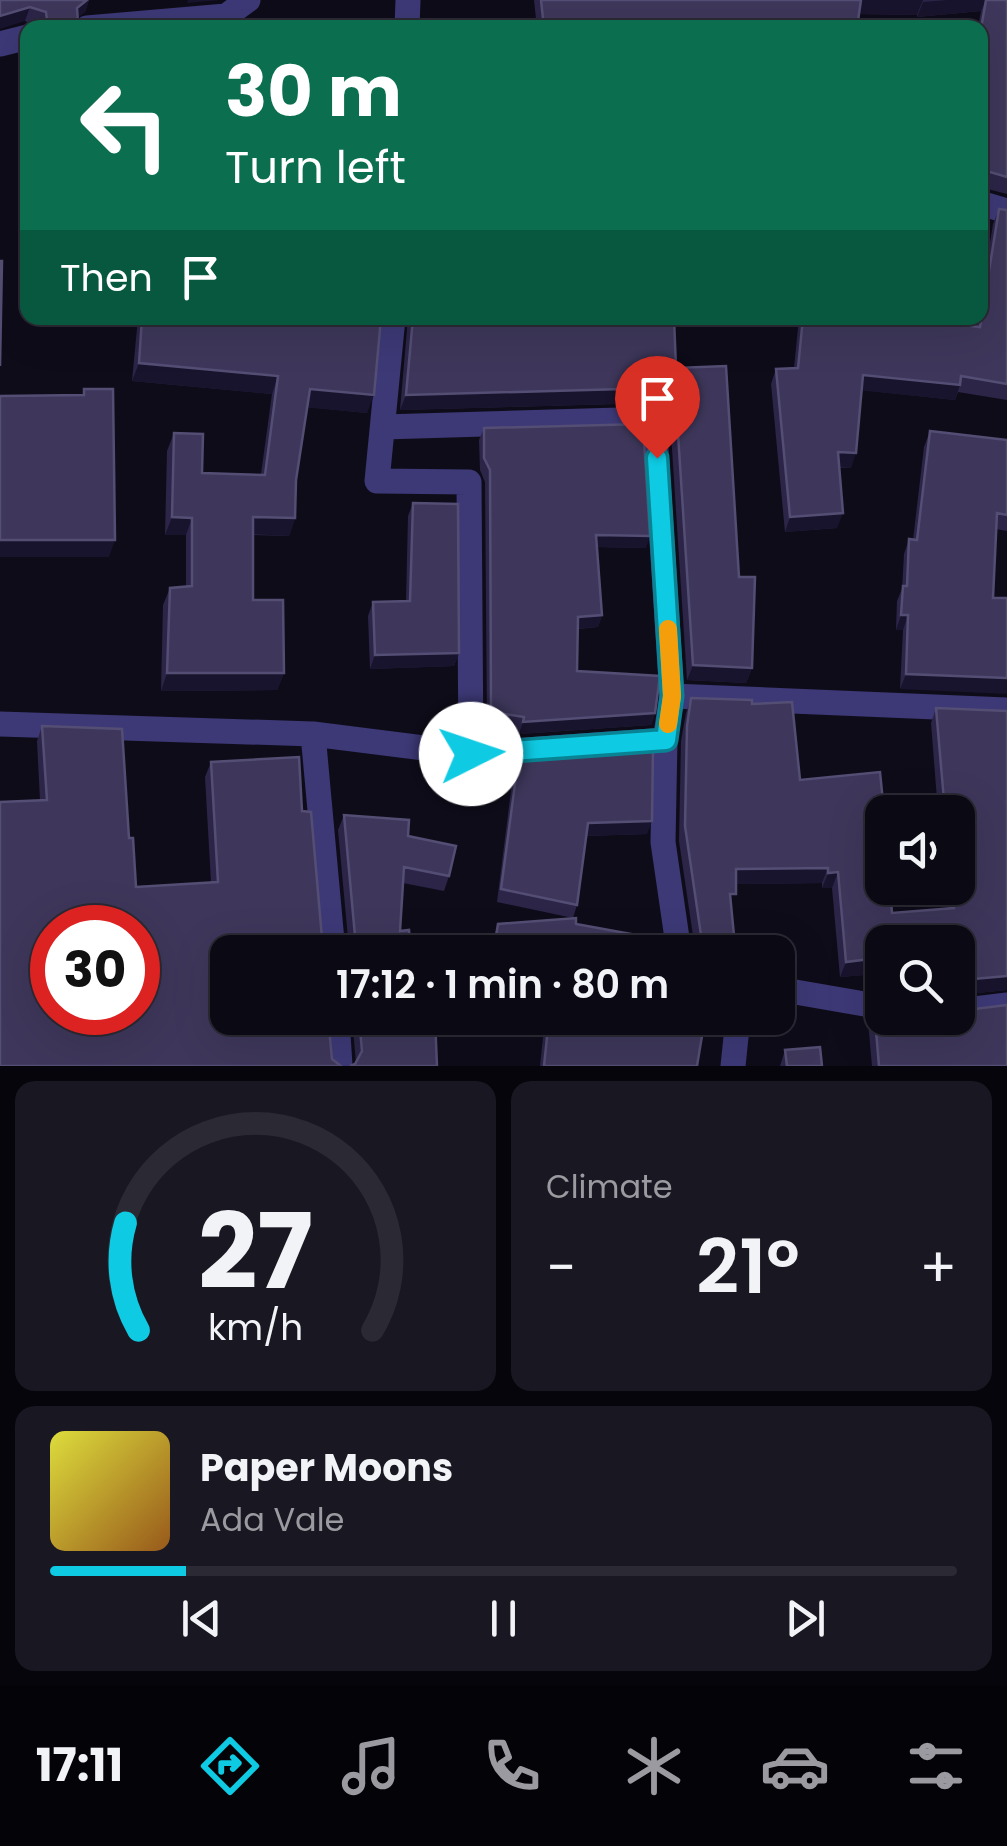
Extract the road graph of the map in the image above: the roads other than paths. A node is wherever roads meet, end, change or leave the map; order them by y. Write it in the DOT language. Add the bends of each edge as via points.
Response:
graph roads {
  1 [pos="248,0"];
  2 [pos="179,20"];
  3 [pos="391,325"];
  4 [pos="382,427"];
  5 [pos="672,696"];
  6 [pos="1007,710"];
  7 [pos="0,724"];
  8 [pos="312,734"];
  9 [pos="666,740"];
  10 [pos="471,754"];
  11 [pos="331,935"];
  12 [pos="677,935"];
  13 [pos="795,992"];
  14 [pos="865,1004"];
  15 [pos="1007,1005"];
  16 [pos="975,1009"];
  17 [pos="338,1035"];
  18 [pos="736,1035"];
  19 [pos="340,1066"];
  20 [pos="733,1066"];
  1 -- 2 [label="street" via="226,16"];
  3 -- 4 [label="street"];
  4 -- 5 [label="street" via="654,419"];
  4 -- 10 [label="street" via="377,481 469,482"];
  5 -- 6 [label="street"];
  5 -- 9 [label="street"];
  7 -- 8 [label="street"];
  8 -- 10 [label="street"];
  8 -- 11 [label="street"];
  9 -- 10 [label="street"];
  9 -- 12 [label="street" via="663,842"];
  13 -- 14 [label="street"];
  15 -- 16 [label="street"];
  17 -- 19 [label="street"];
  18 -- 20 [label="street"];
}
